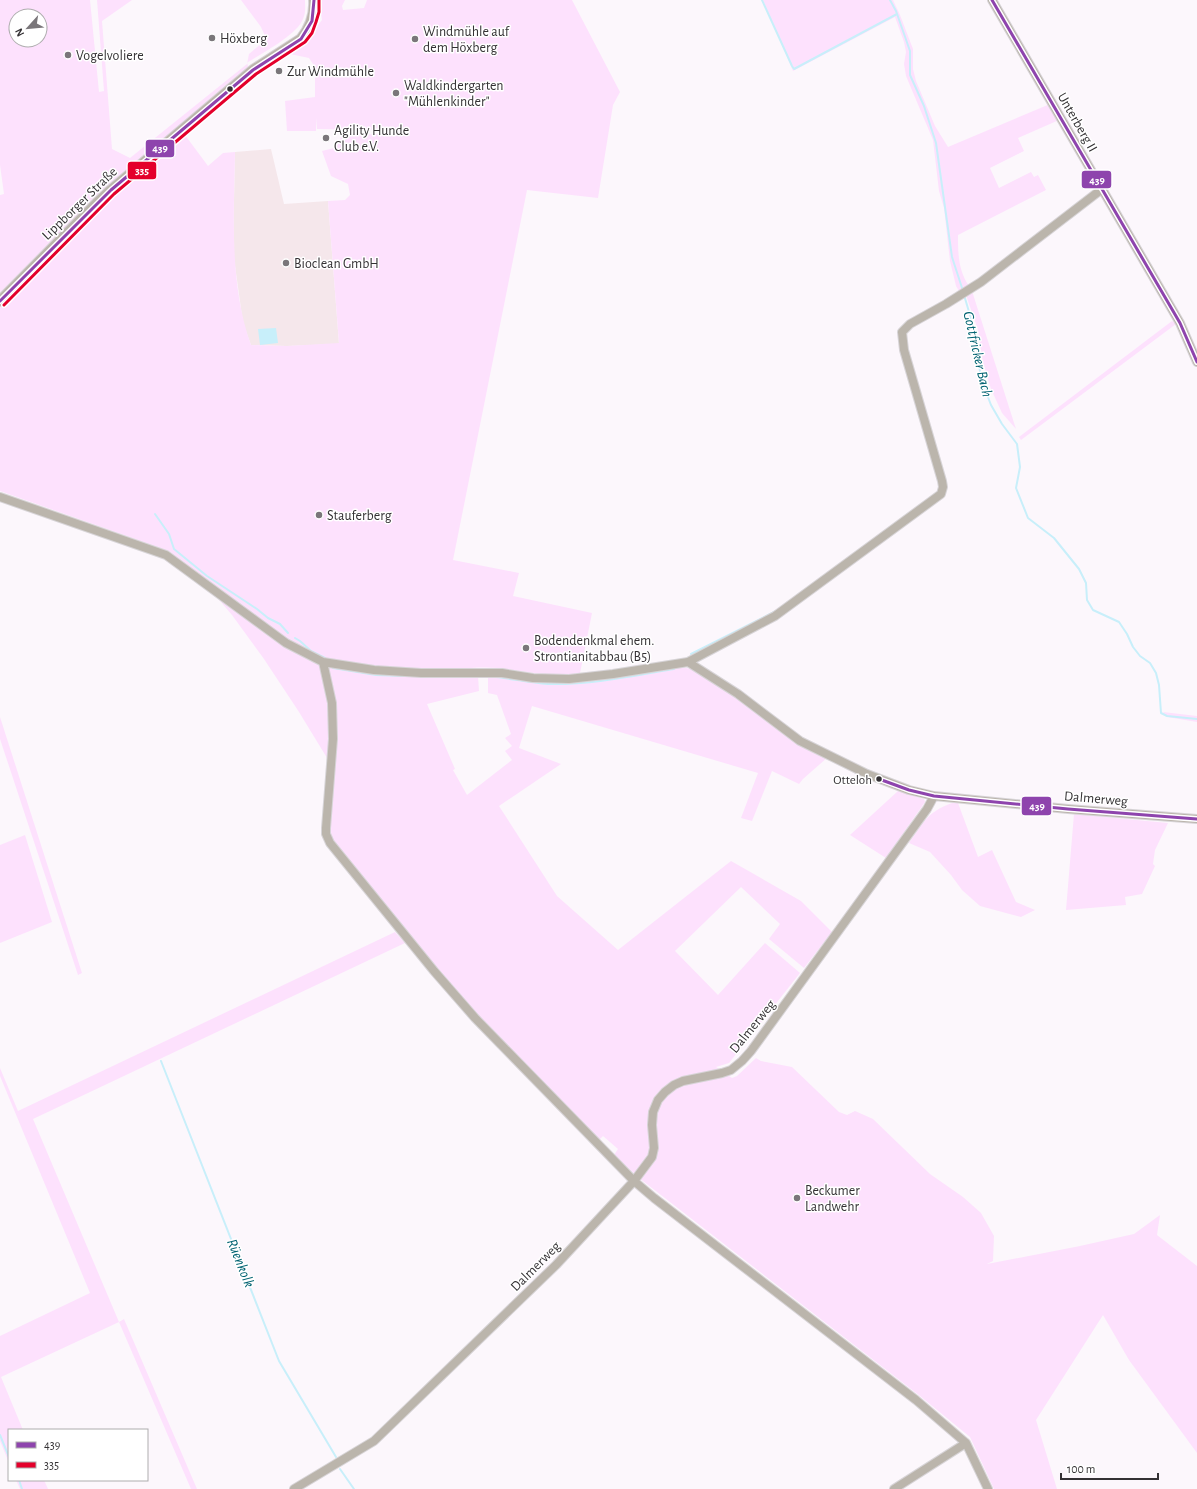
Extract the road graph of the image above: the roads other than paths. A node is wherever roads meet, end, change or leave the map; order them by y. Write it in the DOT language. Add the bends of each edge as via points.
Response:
graph roads {
  1 [pos="314,0"];
  2 [pos="992,0"];
  3 [pos="1102,189"];
  4 [pos="0,301"];
  5 [pos="1197,362"];
  6 [pos="0,497"];
  7 [pos="323,662"];
  8 [pos="688,662"];
  9 [pos="934,796"];
  10 [pos="1197,819"];
  11 [pos="634,1181"];
  12 [pos="966,1442"];
  13 [pos="294,1489"];
  14 [pos="894,1489"];
  15 [pos="988,1489"];
  1 -- 4 [label="street, Lippborger Straße" via="313,19 301,38 253,70 112,190"];
  2 -- 3 [label="street, Unterberg II"];
  3 -- 5 [label="street, Unterberg II" via="1180,323"];
  3 -- 8 [label="street" via="981,282 910,324 902,332 904,350 942,481 941,494 775,616"];
  6 -- 7 [label="street" via="166,555 286,643"];
  7 -- 8 [label="street" via="374,670 502,673 533,678 569,679"];
  7 -- 11 [label="street" via="332,703 333,740 326,828 330,843 474,1018"];
  8 -- 9 [label="street" via="738,694 800,741 879,780"];
  9 -- 10 [label="street, Dalmerweg"];
  9 -- 11 [label="street, Dalmerweg" via="742,1061 722,1074 674,1085 658,1100 652,1118 652,1157"];
  11 -- 12 [label="street" via="916,1400"];
  11 -- 13 [label="street, Dalmerweg" via="556,1264 374,1441"];
  12 -- 14 [label="street"];
  12 -- 15 [label="street"];
}
